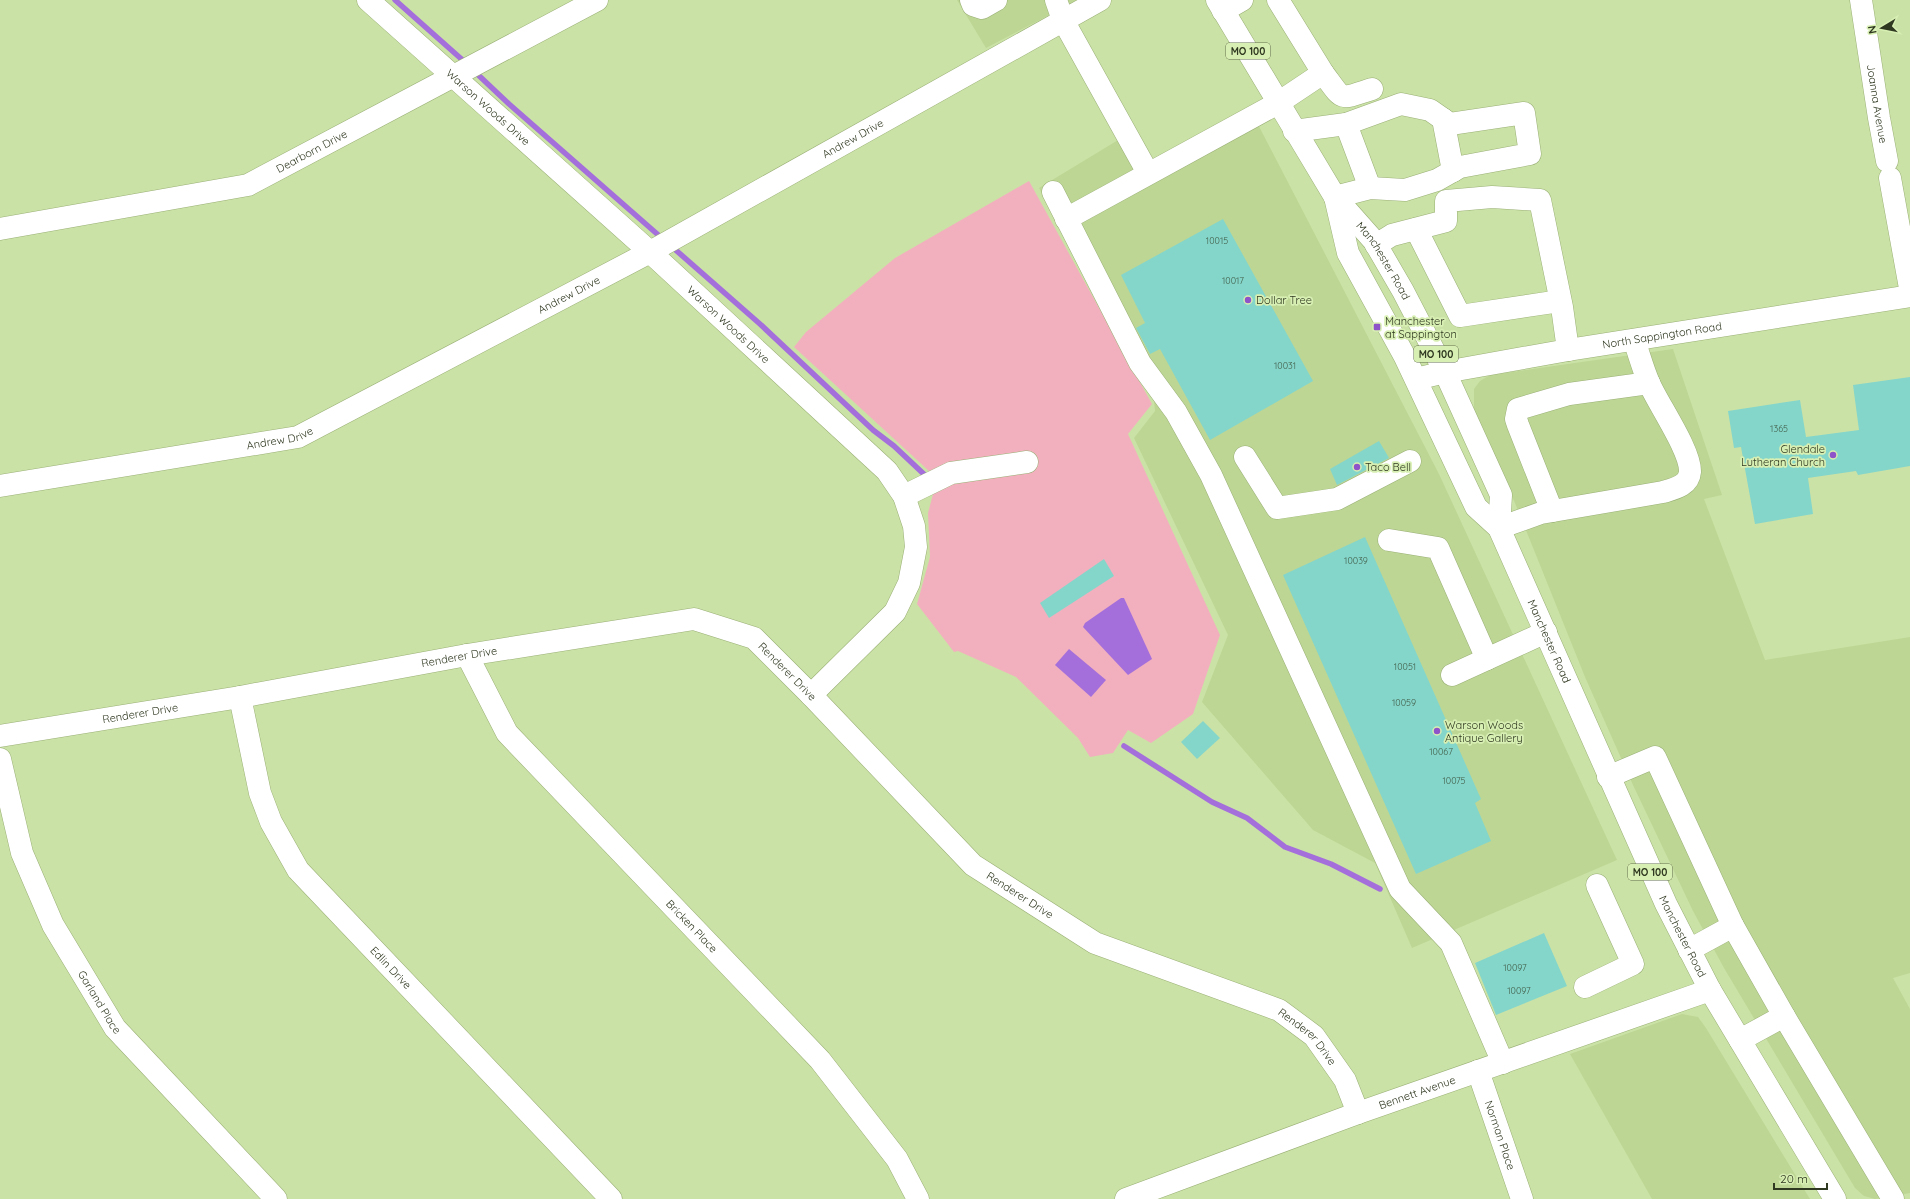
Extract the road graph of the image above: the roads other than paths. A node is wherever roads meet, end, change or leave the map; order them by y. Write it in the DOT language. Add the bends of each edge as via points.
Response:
graph roads {
  1 [pos="368,0"];
  2 [pos="597,0"];
  3 [pos="971,0"];
  4 [pos="996,0"];
  5 [pos="1056,0"];
  6 [pos="1100,0"];
  7 [pos="1242,0"];
  8 [pos="1278,0"];
  9 [pos="1861,0"];
  10 [pos="1220,5"];
  11 [pos="1063,20"];
  12 [pos="457,73"];
  13 [pos="1323,73"];
  14 [pos="1372,89"];
  15 [pos="1278,103"];
  16 [pos="1443,119"];
  17 [pos="1346,124"];
  18 [pos="1294,131"];
  19 [pos="1453,171"];
  20 [pos="1148,173"];
  21 [pos="1370,188"];
  22 [pos="1052,192"];
  23 [pos="1335,197"];
  24 [pos="1066,219"];
  25 [pos="0,229"];
  26 [pos="1416,229"];
  27 [pos="660,245"];
  28 [pos="1376,245"];
  29 [pos="1910,288"];
  30 [pos="1910,296"];
  31 [pos="1560,301"];
  32 [pos="1634,340"];
  33 [pos="1568,350"];
  34 [pos="1445,372"];
  35 [pos="1416,379"];
  36 [pos="1649,383"];
  37 [pos="1245,457"];
  38 [pos="1410,461"];
  39 [pos="1027,462"];
  40 [pos="0,486"];
  41 [pos="904,496"];
  42 [pos="1552,511"];
  43 [pos="1499,528"];
  44 [pos="1389,540"];
  45 [pos="1546,632"];
  46 [pos="468,655"];
  47 [pos="1487,659"];
  48 [pos="1452,676"];
  49 [pos="811,695"];
  50 [pos="240,698"];
  51 [pos="0,736"];
  52 [pos="0,759"];
  53 [pos="1608,777"];
  54 [pos="1597,885"];
  55 [pos="1733,926"];
  56 [pos="1689,950"];
  57 [pos="1585,987"];
  58 [pos="1710,990"];
  59 [pos="1784,1016"];
  60 [pos="1740,1040"];
  61 [pos="1503,1063"];
  62 [pos="1478,1071"];
  63 [pos="1358,1113"];
  64 [pos="276,1199"];
  65 [pos="611,1199"];
  66 [pos="918,1199"];
  67 [pos="1126,1199"];
  68 [pos="1522,1199"];
  69 [pos="1835,1199"];
  70 [pos="1893,1199"];
  1 -- 12 [label="street, Warson Woods Drive"];
  2 -- 12 [label="street, Dearborn Drive"];
  3 -- 4 [label="street" via="973,5 982,8"];
  5 -- 11 [label="street"];
  6 -- 11 [label="street, Andrew Drive"];
  7 -- 10 [label="street"];
  8 -- 13 [label="street"];
  9 -- 29 [label="street, Joanna Avenue" via="1878,118"];
  10 -- 15 [label="street, Manchester Road / MO 100"];
  11 -- 20 [label="street"];
  11 -- 27 [label="street, Andrew Drive"];
  12 -- 25 [label="street, Dearborn Drive" via="248,185"];
  12 -- 27 [label="street, Warson Woods Drive"];
  13 -- 14 [label="street" via="1340,95 1346,98"];
  13 -- 15 [label="street"];
  15 -- 18 [label="street, Manchester Road / MO 100"];
  15 -- 20 [label="street"];
  16 -- 17 [label="street" via="1430,110 1401,104"];
  16 -- 19 [label="street"];
  16 -- 19 [label="street" via="1450,124 1524,113 1530,154"];
  17 -- 18 [label="street"];
  17 -- 21 [label="street"];
  18 -- 23 [label="street, Manchester Road / MO 100"];
  19 -- 21 [label="street" via="1437,180 1405,190"];
  20 -- 24 [label="street"];
  21 -- 23 [label="street"];
  22 -- 24 [label="street"];
  23 -- 28 [label="street, Manchester Road / MO 100"];
  23 -- 35 [label="street, Manchester Road / MO 100" via="1348,253"];
  24 -- 61 [label="street" via="1140,363 1176,412 1211,475 1400,888 1451,943"];
  26 -- 28 [label="street" via="1392,235"];
  26 -- 31 [label="street" via="1460,316"];
  26 -- 31 [label="street" via="1446,221 1446,201 1492,197 1540,200"];
  27 -- 40 [label="street, Andrew Drive" via="298,437"];
  27 -- 41 [label="street, Warson Woods Drive" via="887,471"];
  28 -- 34 [label="street, Manchester Road / MO 100"];
  30 -- 32 [label="street, North Sappington Road"];
  31 -- 33 [label="street"];
  32 -- 33 [label="street, North Sappington Road"];
  32 -- 36 [label="street"];
  33 -- 34 [label="street, North Sappington Road"];
  34 -- 35 [label="street, North Sappington Road"];
  34 -- 43 [label="street, Manchester Road / MO 100" via="1501,495"];
  35 -- 43 [label="street, Manchester Road / MO 100" via="1476,507"];
  36 -- 42 [label="street" via="1569,394 1518,409 1518,425"];
  36 -- 42 [label="street" via="1684,450 1690,472 1682,486 1663,492"];
  37 -- 38 [label="street" via="1278,508 1337,499"];
  39 -- 41 [label="street" via="951,473"];
  41 -- 49 [label="street, Warson Woods Drive" via="914,526 916,547 909,583 895,612"];
  42 -- 43 [label="street"];
  43 -- 45 [label="street, Manchester Road / MO 100"];
  44 -- 47 [label="street" via="1438,548"];
  45 -- 47 [label="street"];
  45 -- 53 [label="street, Manchester Road / MO 100"];
  46 -- 49 [label="street, Renderer Drive" via="694,619 754,638"];
  46 -- 50 [label="street, Renderer Drive"];
  46 -- 66 [label="street, Bricken Place" via="507,733 820,1060 897,1159"];
  47 -- 48 [label="street"];
  49 -- 63 [label="street, Renderer Drive" via="973,865 1095,943 1279,1010 1314,1036 1345,1080"];
  50 -- 51 [label="street, Renderer Drive"];
  50 -- 65 [label="street, Edlin Drive" via="260,793 271,822 298,870"];
  52 -- 64 [label="street, Garland Place" via="22,853 53,925 115,1028"];
  53 -- 55 [label="street" via="1655,757"];
  53 -- 56 [label="street, Manchester Road / MO 100"];
  54 -- 57 [label="street" via="1633,964"];
  55 -- 56 [label="street"];
  55 -- 59 [label="street"];
  56 -- 58 [label="street, Manchester Road / MO 100"];
  58 -- 60 [label="street, Manchester Road / MO 100"];
  58 -- 61 [label="street, Bennett Avenue"];
  59 -- 60 [label="street"];
  59 -- 70 [label="street"];
  60 -- 69 [label="street, Manchester Road / MO 100"];
  61 -- 62 [label="street, Bennett Avenue"];
  62 -- 63 [label="street, Bennett Avenue"];
  62 -- 68 [label="street, Norman Place"];
  63 -- 67 [label="street, Bennett Avenue"];
}
